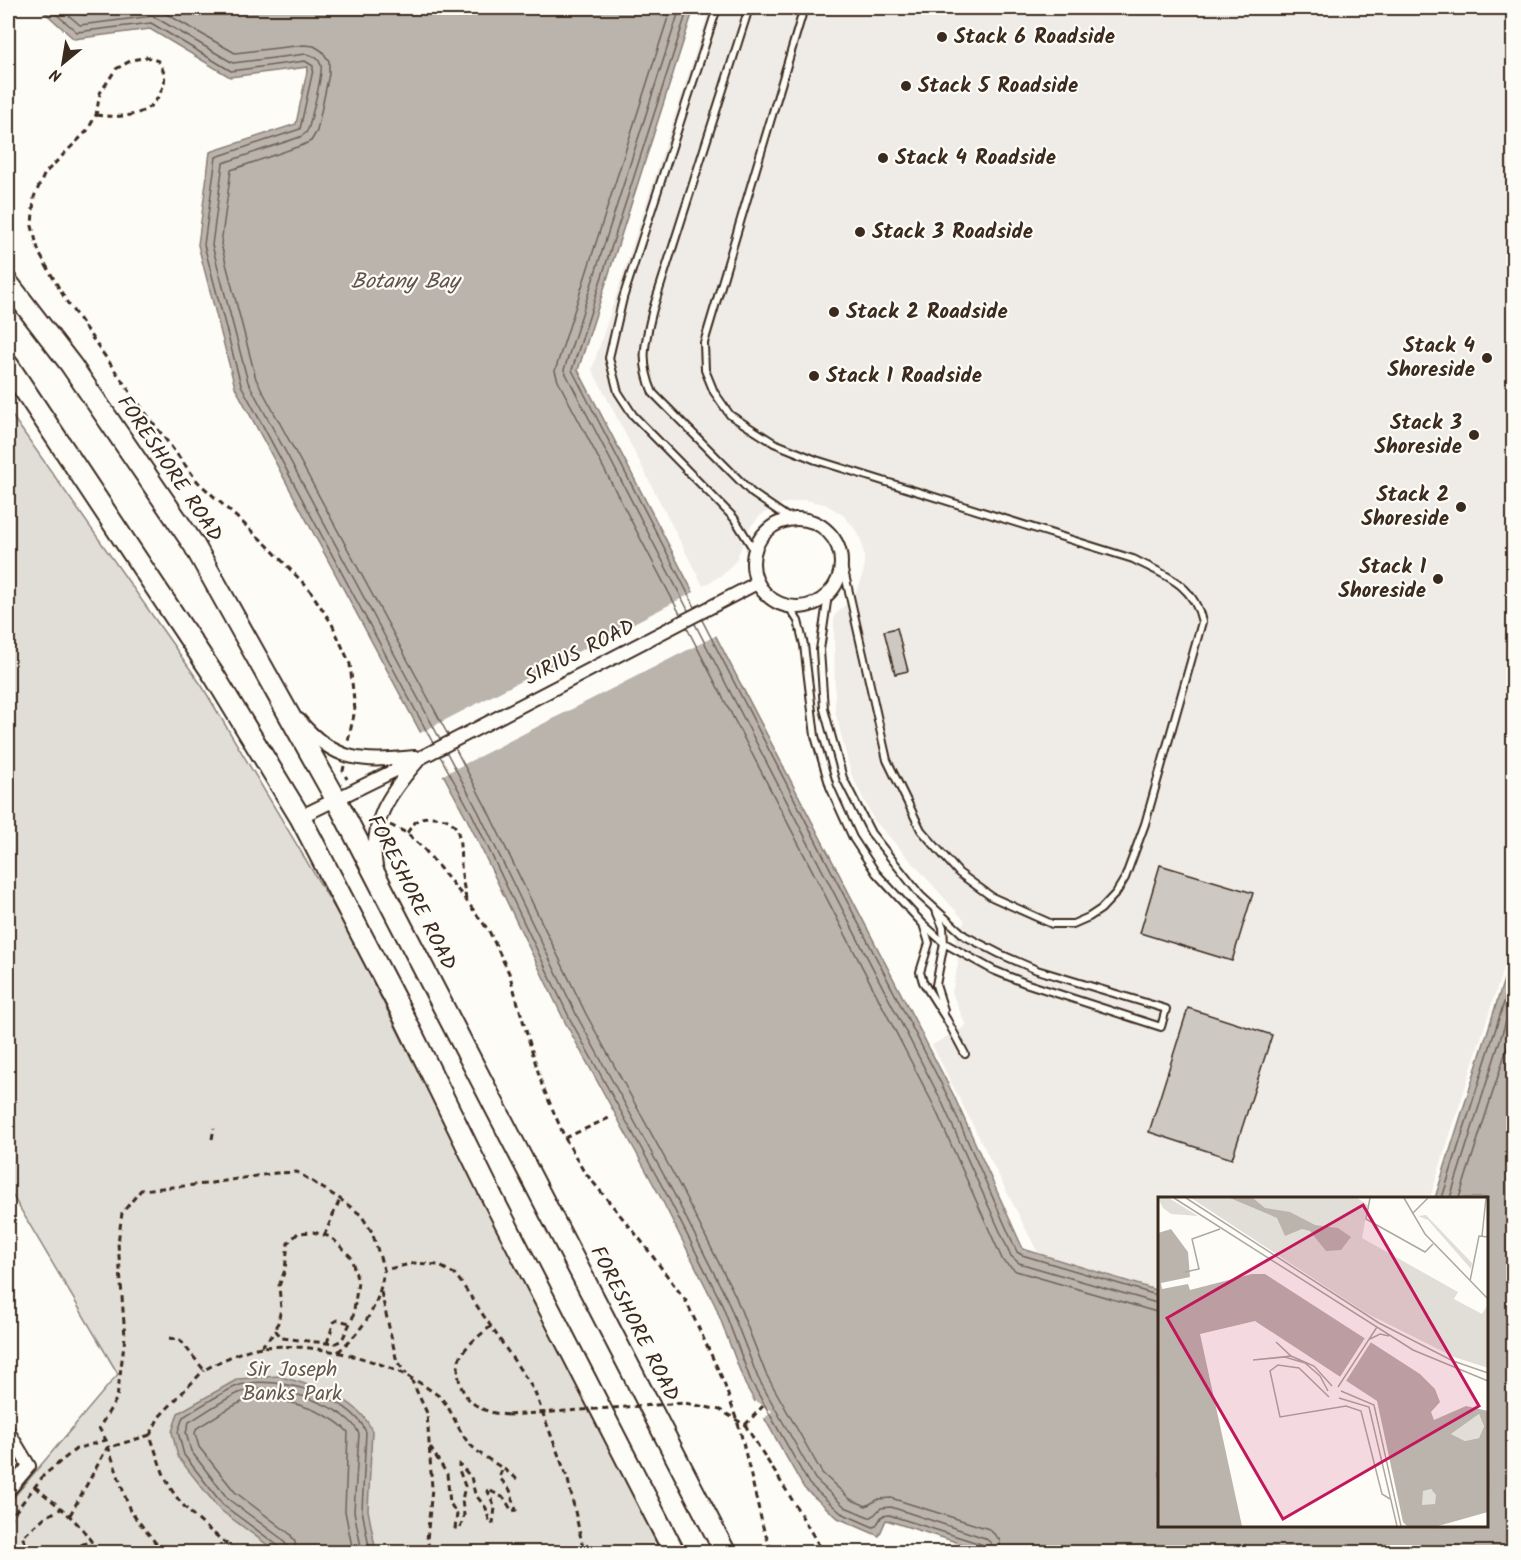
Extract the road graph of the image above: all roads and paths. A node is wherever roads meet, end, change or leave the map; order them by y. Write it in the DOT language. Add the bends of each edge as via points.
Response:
graph roads {
  1 [pos="717,8"];
  2 [pos="749,8"];
  3 [pos="804,8"];
  4 [pos="96,115"];
  5 [pos="8,284"];
  6 [pos="8,364"];
  7 [pos="790,519"];
  8 [pos="754,550"];
  9 [pos="841,557"];
  10 [pos="757,583"];
  11 [pos="828,595"];
  12 [pos="789,607"];
  13 [pos="277,694"];
  14 [pos="348,741"];
  15 [pos="422,757"];
  16 [pos="336,799"];
  17 [pos="300,817"];
  18 [pos="378,880"];
  19 [pos="466,900"];
  20 [pos="937,912"];
  21 [pos="923,924"];
  22 [pos="944,943"];
  23 [pos="947,1020"];
  24 [pos="965,1054"];
  25 [pos="611,1117"];
  26 [pos="214,1128"];
  27 [pos="565,1138"];
  28 [pos="212,1139"];
  29 [pos="340,1199"];
  30 [pos="324,1236"];
  31 [pos="384,1270"];
  32 [pos="381,1292"];
  33 [pos="350,1323"];
  34 [pos="492,1326"];
  35 [pos="276,1331"];
  36 [pos="169,1338"];
  37 [pos="327,1343"];
  38 [pos="261,1347"];
  39 [pos="338,1353"];
  40 [pos="204,1370"];
  41 [pos="408,1376"];
  42 [pos="764,1406"];
  43 [pos="745,1425"];
  44 [pos="8,1431"];
  45 [pos="150,1435"];
  46 [pos="106,1440"];
  47 [pos="430,1447"];
  48 [pos="107,1448"];
  49 [pos="510,1472"];
  50 [pos="518,1480"];
  51 [pos="35,1487"];
  52 [pos="8,1491"];
  53 [pos="61,1509"];
  54 [pos="70,1515"];
  55 [pos="8,1521"];
  56 [pos="92,1541"];
  57 [pos="31,1552"];
  58 [pos="61,1552"];
  59 [pos="97,1552"];
  60 [pos="163,1552"];
  61 [pos="237,1552"];
  62 [pos="431,1552"];
  63 [pos="584,1552"];
  64 [pos="674,1552"];
  65 [pos="725,1552"];
  66 [pos="773,1552"];
  67 [pos="823,1552"];
  1 -- 8 [label="lane" via="623,298 609,358 618,392 633,415 734,518"];
  2 -- 7 [label="lane" via="653,309 646,337 645,376 653,393 752,494"];
  3 -- 9 [label="lane" via="705,343 705,370 730,415 774,442 816,460 1133,559 1180,585 1199,606 1202,622 1145,824 1125,878 1101,909 1073,924 1052,924 1023,913 959,873 921,830 887,760"];
  4 -- 4 [label="path" via="100,93 116,69 147,57 159,61 165,83 153,105 135,114"];
  4 -- 14 [label="path" via="81,138 45,173 34,197 32,226 39,253 74,312 198,482 309,589 332,624 350,664 355,710"];
  5 -- 13 [label="main road, FORESHORE ROAD" via="71,365 194,546"];
  6 -- 17 [label="main road" via="214,677"];
  7 -- 8 [label="street" via="768,530"];
  7 -- 9 [label="street" via="811,521 828,532"];
  8 -- 10 [label="street"];
  9 -- 11 [label="street" via="841,571"];
  10 -- 12 [label="street" via="776,603"];
  10 -- 15 [label="street, SIRIUS ROAD"];
  11 -- 12 [label="street" via="817,603"];
  11 -- 20 [label="lane" via="820,651 824,709 843,778 871,833"];
  12 -- 21 [label="lane" via="798,621 804,645 815,736 830,787 853,838 876,873"];
  13 -- 15 [label="street, SIRIUS ROAD" via="303,725 334,752 352,758"];
  13 -- 16 [label="main road, FORESHORE ROAD"];
  15 -- 16 [label="street, SIRIUS ROAD"];
  15 -- 18 [label="street, SIRIUS ROAD" via="402,779 380,816 374,849"];
  16 -- 17 [label="street, SIRIUS ROAD"];
  16 -- 18 [label="main road, FORESHORE ROAD"];
  17 -- 64 [label="main road"];
  18 -- 65 [label="main road, FORESHORE ROAD"];
  19 -- 19 [label="path" via="407,833 423,816 452,822 459,832"];
  19 -- 27 [label="path" via="489,931 508,973 542,1085"];
  20 -- 22 [label="lane"];
  20 -- 22 [label="lane" via="965,936 1037,970 1166,1009 1161,1027 1003,975"];
  21 -- 22 [label="lane"];
  21 -- 23 [label="lane" via="928,943 920,972"];
  22 -- 23 [label="lane" via="936,986"];
  23 -- 24 [label="lane"];
  25 -- 27 [label="path"];
  26 -- 28 [label="path"];
  27 -- 66 [label="path" via="584,1170 686,1301 723,1380"];
  29 -- 30 [label="path"];
  29 -- 31 [label="path" via="360,1215 372,1232"];
  29 -- 46 [label="path" via="297,1172 141,1190 122,1213 118,1243 125,1337 117,1398 99,1428"];
  30 -- 33 [label="path" via="331,1237 351,1257 358,1282"];
  30 -- 35 [label="path" via="298,1233 288,1243 279,1286 281,1309"];
  31 -- 32 [label="path"];
  31 -- 34 [label="path" via="415,1263 438,1265 456,1275"];
  32 -- 39 [label="path" via="361,1331"];
  32 -- 41 [label="path" via="397,1362"];
  33 -- 37 [label="path" via="342,1340"];
  33 -- 37 [label="path" via="334,1322"];
  34 -- 43 [label="path, bridge" via="460,1356 459,1378 465,1397 473,1405 495,1414 685,1403 720,1410"];
  34 -- 63 [label="path" via="534,1390 568,1480"];
  35 -- 37 [label="path" via="282,1338"];
  35 -- 38 [label="path"];
  36 -- 40 [label="path" via="180,1340"];
  38 -- 39 [label="path"];
  38 -- 40 [label="path"];
  39 -- 41 [label="path"];
  40 -- 45 [label="path" via="159,1417"];
  41 -- 47 [label="path" via="427,1413"];
  41 -- 49 [label="path" via="441,1397 467,1441"];
  42 -- 43 [label="path"];
  43 -- 67 [label="path, bridge"];
  44 -- 52 [label="street" via="28,1466"];
  45 -- 48 [label="path"];
  45 -- 61 [label="path" via="175,1496"];
  46 -- 48 [label="path"];
  46 -- 51 [label="path" via="76,1449"];
  47 -- 49 [label="path" via="447,1474 450,1503 457,1514 455,1528 460,1529 464,1515 465,1485 459,1464 471,1477 490,1524 495,1508 487,1489 504,1498 512,1511 516,1510 510,1490 499,1477 502,1470"];
  47 -- 62 [label="path" via="432,1488 427,1540"];
  48 -- 54 [label="path"];
  48 -- 60 [label="path" via="130,1511"];
  49 -- 50 [label="path"];
  51 -- 53 [label="path"];
  51 -- 55 [label="path"];
  53 -- 54 [label="path"];
  53 -- 57 [label="path" via="22,1537"];
  54 -- 56 [label="path"];
  56 -- 58 [label="path"];
  56 -- 59 [label="path"];
}
